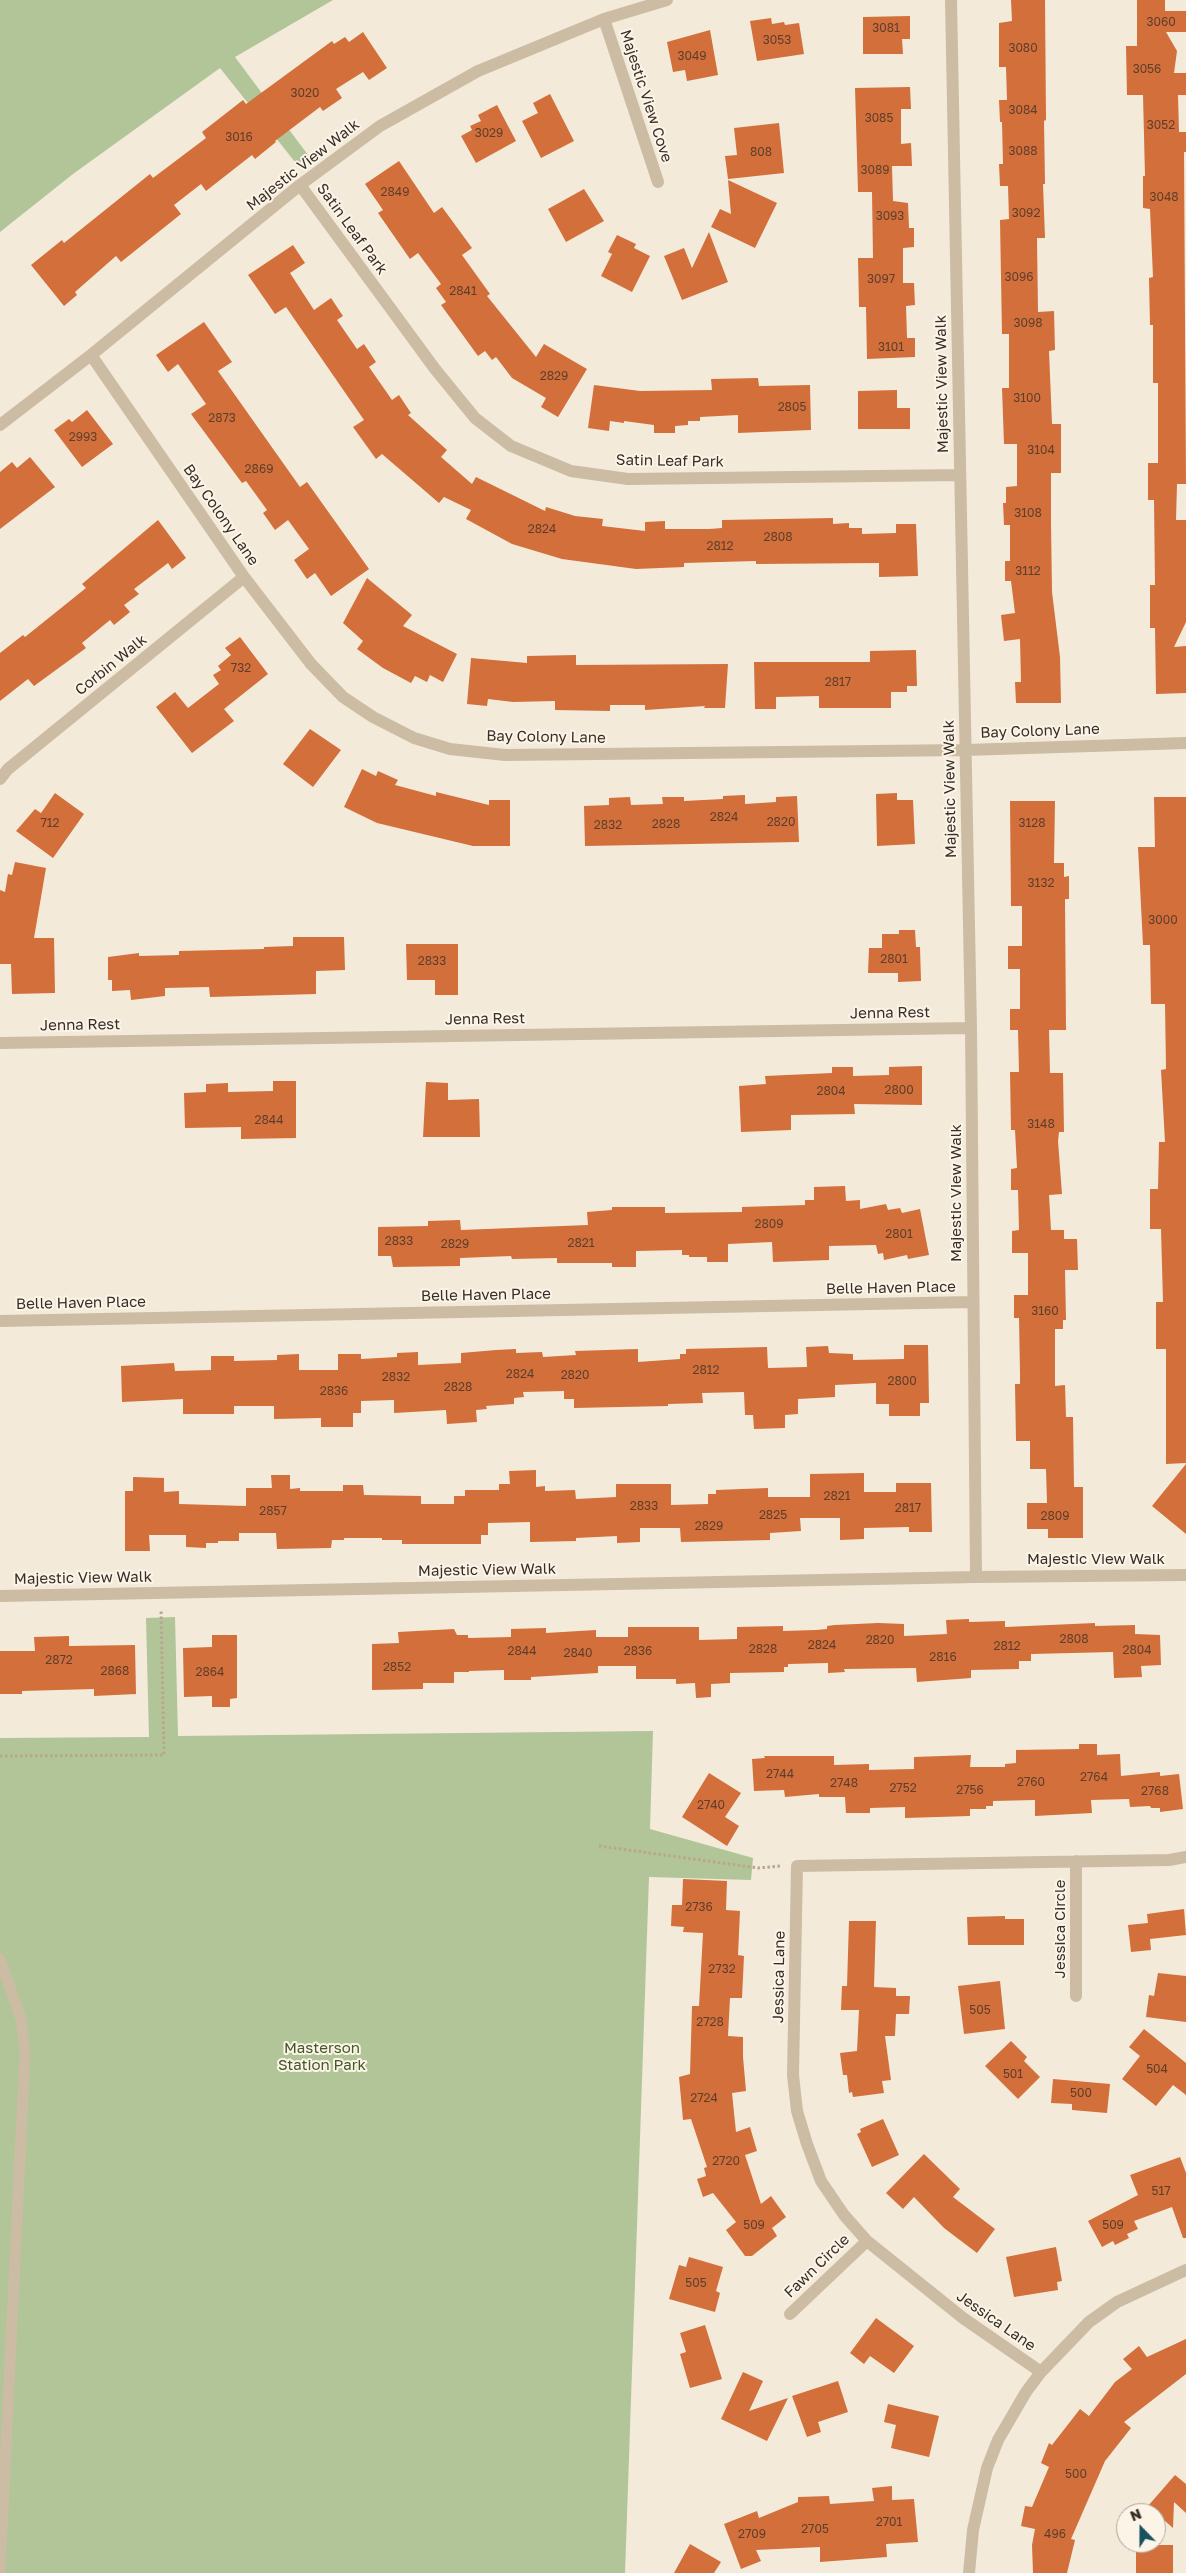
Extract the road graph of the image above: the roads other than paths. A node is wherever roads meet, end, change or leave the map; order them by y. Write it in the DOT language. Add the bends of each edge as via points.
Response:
graph roads {
  1 [pos="667,0"];
  2 [pos="951,0"];
  3 [pos="604,19"];
  4 [pos="658,182"];
  5 [pos="300,185"];
  6 [pos="91,355"];
  7 [pos="0,425"];
  8 [pos="960,475"];
  9 [pos="244,577"];
  10 [pos="1186,743"];
  11 [pos="966,750"];
  12 [pos="0,779"];
  13 [pos="971,1028"];
  14 [pos="0,1043"];
  15 [pos="973,1302"];
  16 [pos="0,1321"];
  17 [pos="1186,1575"];
  18 [pos="976,1577"];
  19 [pos="0,1596"];
  20 [pos="1186,1858"];
  21 [pos="1076,1861"];
  22 [pos="0,1959"];
  23 [pos="1076,1996"];
  24 [pos="867,2241"];
  25 [pos="1186,2270"];
  26 [pos="790,2314"];
  27 [pos="1041,2372"];
  28 [pos="0,2569"];
  29 [pos="968,2573"];
  1 -- 3 [label="street, Majestic View Walk"];
  2 -- 8 [label="street, Majestic View Walk"];
  3 -- 4 [label="street, Majestic View Cove"];
  3 -- 5 [label="street, Majestic View Walk" via="478,71 380,126"];
  5 -- 6 [label="street, Majestic View Walk"];
  5 -- 8 [label="street, Satin Leaf Park" via="435,369 475,418 511,446 571,471 628,479"];
  6 -- 7 [label="street, Majestic View Walk"];
  6 -- 9 [label="street, Bay Colony Lane"];
  8 -- 11 [label="street, Majestic View Walk"];
  9 -- 11 [label="street, Bay Colony Lane" via="311,664 343,697 414,738 450,749 505,755"];
  9 -- 12 [label="street, Corbin Walk" via="8,769"];
  10 -- 11 [label="street, Bay Colony Lane"];
  11 -- 13 [label="street, Majestic View Walk"];
  13 -- 14 [label="street, Jenna Rest"];
  13 -- 15 [label="street, Majestic View Walk"];
  15 -- 16 [label="street, Belle Haven Place"];
  15 -- 18 [label="street, Majestic View Walk"];
  17 -- 18 [label="street, Majestic View Walk"];
  18 -- 19 [label="street, Majestic View Walk"];
  20 -- 21 [label="street"];
  21 -- 23 [label="street, Jessica Circle"];
  21 -- 24 [label="street, Jessica Lane" via="797,1866 793,2076 797,2111 821,2181"];
  22 -- 28 [label="lane" via="21,2019 25,2054"];
  24 -- 26 [label="street, Fawn Circle"];
  24 -- 27 [label="street, Jessica Lane" via="963,2318"];
  25 -- 27 [label="street" via="1117,2302 1089,2322"];
  27 -- 29 [label="street" via="998,2440 980,2495"];
}
